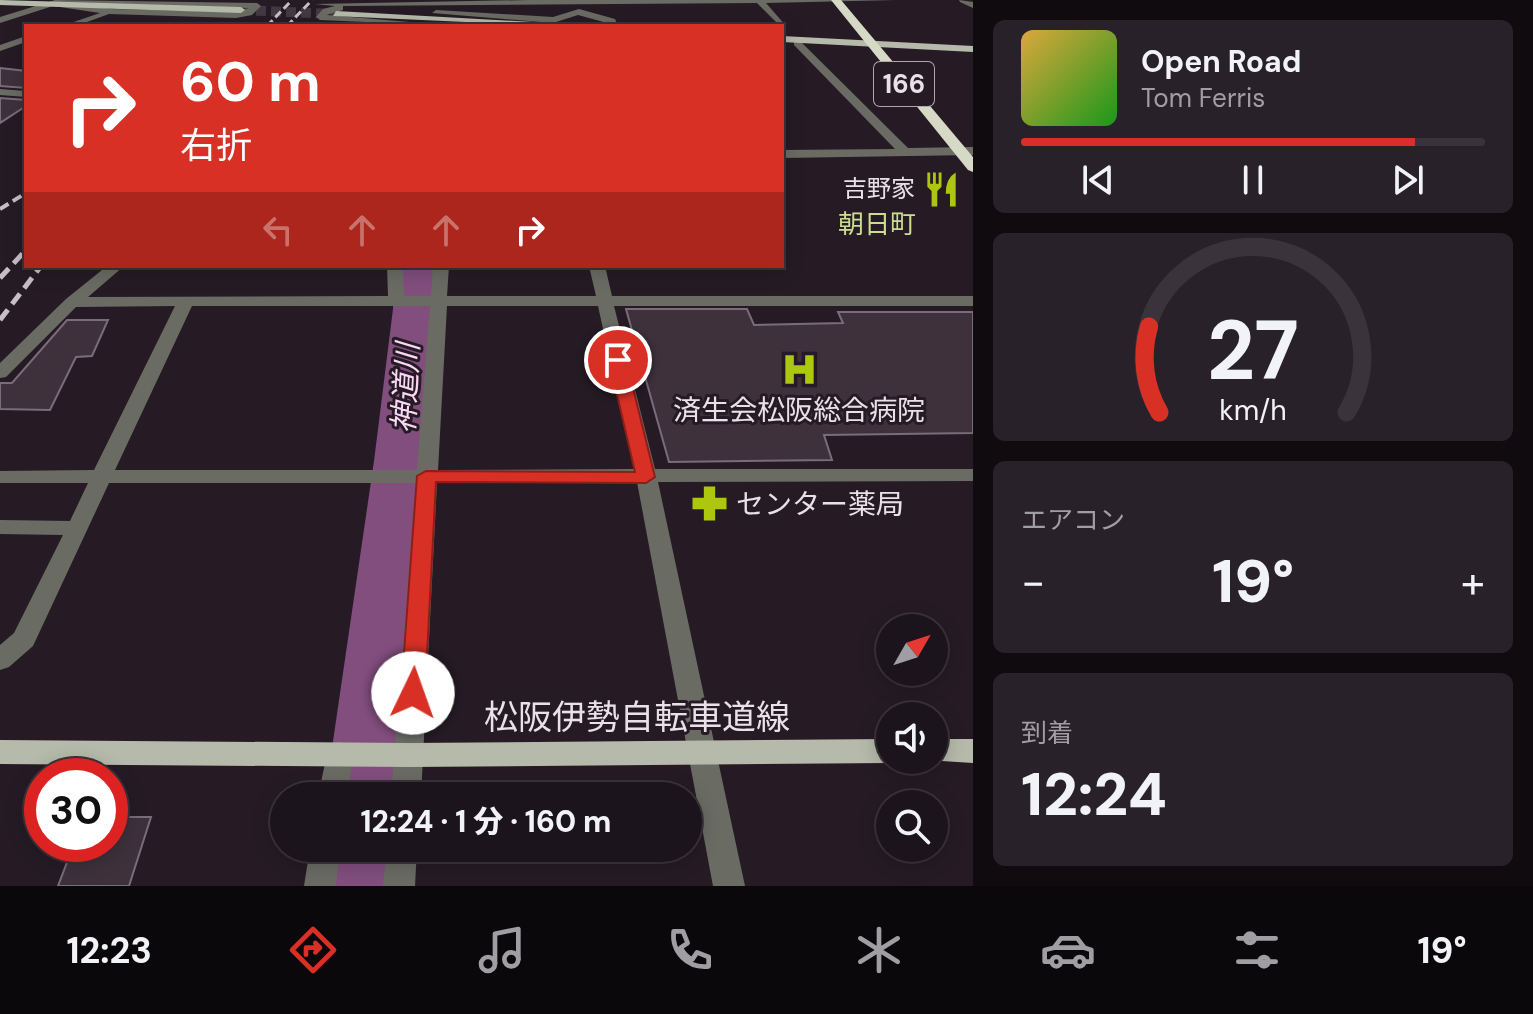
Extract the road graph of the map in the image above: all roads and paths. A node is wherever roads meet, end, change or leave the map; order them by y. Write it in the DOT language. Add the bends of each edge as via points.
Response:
graph roads {
  1 [pos="137,0"];
  2 [pos="265,0"];
  3 [pos="836,0"];
  4 [pos="892,0"];
  5 [pos="963,0"];
  6 [pos="548,1"];
  7 [pos="759,1"];
  8 [pos="0,2"];
  9 [pos="59,2"];
  10 [pos="321,2"];
  11 [pos="213,3"];
  12 [pos="973,5"];
  13 [pos="368,6"];
  14 [pos="241,10"];
  15 [pos="112,12"];
  16 [pos="579,12"];
  17 [pos="0,20"];
  18 [pos="334,20"];
  19 [pos="73,24"];
  20 [pos="413,24"];
  21 [pos="479,24"];
  22 [pos="613,24"];
  23 [pos="778,24"];
  24 [pos="790,39"];
  25 [pos="24,40"];
  26 [pos="872,43"];
  27 [pos="0,48"];
  28 [pos="973,49"];
  29 [pos="0,92"];
  30 [pos="24,94"];
  31 [pos="904,151"];
  32 [pos="956,151"];
  33 [pos="973,151"];
  34 [pos="784,154"];
  35 [pos="973,167"];
  36 [pos="114,268"];
  37 [pos="395,268"];
  38 [pos="441,268"];
  39 [pos="597,268"];
  40 [pos="186,301"];
  41 [pos="973,301"];
  42 [pos="72,302"];
  43 [pos="399,302"];
  44 [pos="435,302"];
  45 [pos="603,302"];
  46 [pos="0,373"];
  47 [pos="973,475"];
  48 [pos="103,476"];
  49 [pos="422,476"];
  50 [pos="0,477"];
  51 [pos="646,477"];
  52 [pos="0,527"];
  53 [pos="78,528"];
  54 [pos="0,660"];
  55 [pos="876,751"];
  56 [pos="948,751"];
  57 [pos="973,751"];
  58 [pos="0,752"];
  59 [pos="700,752"];
  60 [pos="339,753"];
  61 [pos="409,755"];
  62 [pos="335,782"];
  63 [pos="407,782"];
  64 [pos="323,862"];
  65 [pos="401,862"];
  66 [pos="320,886"];
  67 [pos="399,886"];
  68 [pos="729,886"];
  1 -- 9 [label="street"];
  1 -- 11 [label="street"];
  2 -- 11 [label="street"];
  3 -- 4 [label="street"];
  3 -- 7 [label="street"];
  3 -- 26 [label="highway, 166"];
  5 -- 12 [label="street"];
  6 -- 7 [label="street"];
  6 -- 13 [label="street"];
  6 -- 16 [label="street"];
  7 -- 23 [label="street"];
  8 -- 9 [label="main road"];
  9 -- 14 [label="main road"];
  9 -- 15 [label="street"];
  9 -- 17 [label="street"];
  10 -- 13 [label="street"];
  11 -- 15 [label="street" via="257,6 236,15"];
  13 -- 16 [label="street" via="553,20"];
  13 -- 18 [label="street" via="320,15"];
  15 -- 19 [label="street"];
  16 -- 22 [label="street" via="603,16"];
  18 -- 20 [label="street"];
  18 -- 21 [label="main road"];
  24 -- 26 [label="main road"];
  24 -- 31 [label="street"];
  25 -- 27 [label="street"];
  26 -- 28 [label="main road"];
  26 -- 32 [label="highway, 166"];
  29 -- 30 [label="street"];
  31 -- 32 [label="street"];
  31 -- 34 [label="street"];
  32 -- 33 [label="street"];
  32 -- 35 [label="highway, 166"];
  36 -- 42 [label="street"];
  37 -- 43 [label="street"];
  38 -- 44 [label="street"];
  39 -- 45 [label="street"];
  40 -- 42 [label="street"];
  40 -- 43 [label="street"];
  40 -- 48 [label="street"];
  41 -- 45 [label="street"];
  42 -- 46 [label="street"];
  43 -- 44 [label="street"];
  44 -- 45 [label="street"];
  44 -- 49 [label="street"];
  45 -- 51 [label="street"];
  47 -- 51 [label="street"];
  48 -- 49 [label="street"];
  48 -- 50 [label="street"];
  48 -- 53 [label="street"];
  49 -- 51 [label="street"];
  49 -- 61 [label="street"];
  51 -- 59 [label="street"];
  52 -- 53 [label="street"];
  53 -- 54 [label="street" via="24,639"];
  55 -- 59 [label="main road, 松阪伊勢自転車道線"];
  56 -- 57 [label="main road"];
  58 -- 60 [label="main road, 松阪伊勢自転車道線"];
  59 -- 61 [label="main road, 松阪伊勢自転車道線"];
  59 -- 68 [label="street"];
  60 -- 61 [label="main road, 松阪伊勢自転車道線"];
  60 -- 62 [label="street"];
  61 -- 63 [label="street"];
  64 -- 66 [label="street"];
  65 -- 67 [label="street"];
}
